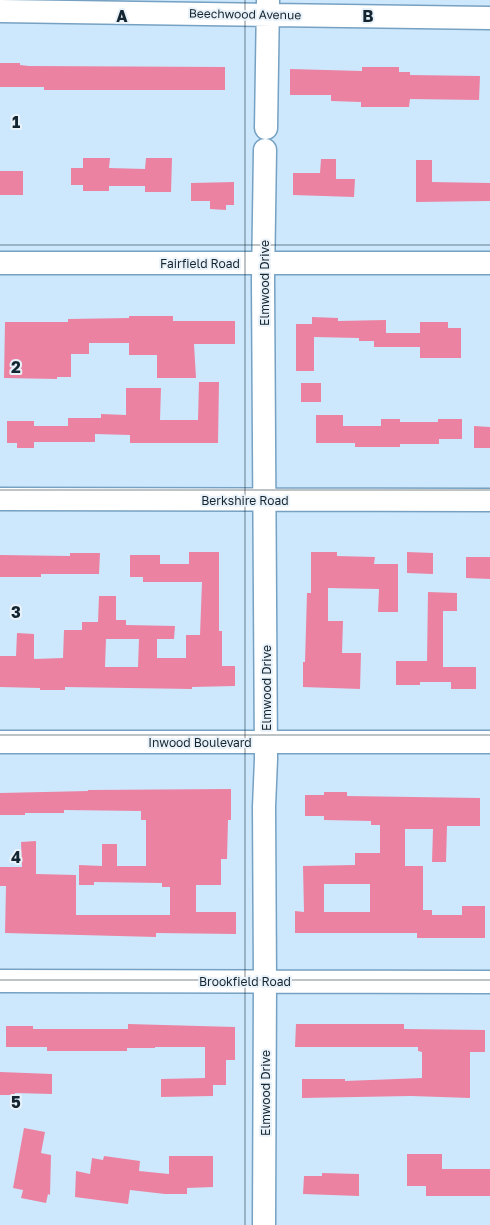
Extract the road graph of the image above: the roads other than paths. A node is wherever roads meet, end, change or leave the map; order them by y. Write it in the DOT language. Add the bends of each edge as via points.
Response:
graph roads {
  1 [pos="268,7"];
  2 [pos="0,10"];
  3 [pos="490,18"];
  4 [pos="266,128"];
  5 [pos="265,150"];
  6 [pos="0,263"];
  7 [pos="263,263"];
  8 [pos="490,263"];
  9 [pos="0,500"];
  10 [pos="265,500"];
  11 [pos="490,500"];
  12 [pos="0,742"];
  13 [pos="266,742"];
  14 [pos="490,742"];
  15 [pos="0,981"];
  16 [pos="266,982"];
  17 [pos="490,982"];
  18 [pos="264,1225"];
  1 -- 2 [label="street, Beechwood Avenue"];
  1 -- 3 [label="street, Beechwood Avenue"];
  1 -- 4 [label="street"];
  5 -- 7 [label="street, Elmwood Drive"];
  6 -- 7 [label="street, Fairfield Road"];
  7 -- 8 [label="street, Fairfield Road"];
  7 -- 10 [label="street, Elmwood Drive"];
  9 -- 10 [label="street, Berkshire Road"];
  10 -- 11 [label="street, Berkshire Road"];
  10 -- 13 [label="street, Elmwood Drive"];
  12 -- 13 [label="street, Inwood Boulevard"];
  13 -- 14 [label="street, Inwood Boulevard"];
  13 -- 16 [label="street, Elmwood Drive"];
  15 -- 16 [label="street, Brookfield Road"];
  16 -- 17 [label="street, Brookfield Road"];
  16 -- 18 [label="street, Elmwood Drive"];
}
